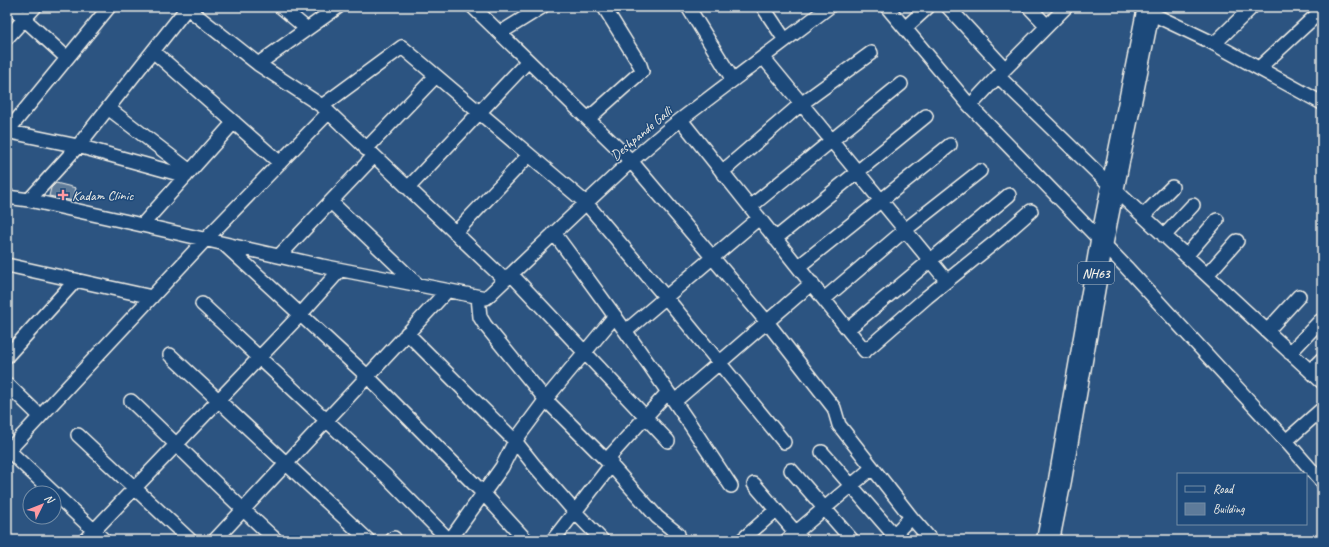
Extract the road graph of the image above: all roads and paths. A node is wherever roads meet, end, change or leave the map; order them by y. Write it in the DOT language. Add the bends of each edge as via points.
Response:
graph roads {
  1 [pos="11,7"];
  2 [pos="35,7"];
  3 [pos="109,7"];
  4 [pos="187,7"];
  5 [pos="281,7"];
  6 [pos="338,7"];
  7 [pos="473,7"];
  8 [pos="542,7"];
  9 [pos="604,7"];
  10 [pos="688,7"];
  11 [pos="763,7"];
  12 [pos="830,7"];
  13 [pos="887,7"];
  14 [pos="928,7"];
  15 [pos="948,7"];
  16 [pos="1029,7"];
  17 [pos="1066,7"];
  18 [pos="1252,7"];
  19 [pos="1148,10"];
  20 [pos="1322,10"];
  21 [pos="24,19"];
  22 [pos="1047,26"];
  23 [pos="905,28"];
  24 [pos="307,29"];
  25 [pos="500,33"];
  26 [pos="7,38"];
  27 [pos="785,40"];
  28 [pos="1214,44"];
  29 [pos="153,51"];
  30 [pos="871,53"];
  31 [pos="763,57"];
  32 [pos="67,58"];
  33 [pos="528,61"];
  34 [pos="258,64"];
  35 [pos="1259,68"];
  36 [pos="1001,73"];
  37 [pos="435,77"];
  38 [pos="733,80"];
  39 [pos="901,84"];
  40 [pos="1322,103"];
  41 [pos="802,104"];
  42 [pos="970,106"];
  43 [pos="108,108"];
  44 [pos="325,110"];
  45 [pos="479,113"];
  46 [pos="926,116"];
  47 [pos="588,119"];
  48 [pos="681,120"];
  49 [pos="234,122"];
  50 [pos="8,126"];
  51 [pos="831,140"];
  52 [pos="950,145"];
  53 [pos="78,146"];
  54 [pos="370,153"];
  55 [pos="529,154"];
  56 [pos="631,161"];
  57 [pos="280,163"];
  58 [pos="722,172"];
  59 [pos="857,172"];
  60 [pos="980,172"];
  61 [pos="188,174"];
  62 [pos="1112,187"];
  63 [pos="1172,187"];
  64 [pos="408,188"];
  65 [pos="1009,194"];
  66 [pos="7,197"];
  67 [pos="29,200"];
  68 [pos="880,200"];
  69 [pos="331,202"];
  70 [pos="586,203"];
  71 [pos="1193,205"];
  72 [pos="750,207"];
  73 [pos="1031,211"];
  74 [pos="1143,216"];
  75 [pos="759,218"];
  76 [pos="1217,220"];
  77 [pos="142,225"];
  78 [pos="905,230"];
  79 [pos="455,233"];
  80 [pos="554,233"];
  81 [pos="1164,236"];
  82 [pos="776,239"];
  83 [pos="205,240"];
  84 [pos="1102,241"];
  85 [pos="1237,241"];
  86 [pos="224,244"];
  87 [pos="280,256"];
  88 [pos="1186,256"];
  89 [pos="712,257"];
  90 [pos="930,260"];
  91 [pos="7,265"];
  92 [pos="798,267"];
  93 [pos="340,270"];
  94 [pos="1207,275"];
  95 [pos="508,277"];
  96 [pos="76,280"];
  97 [pos="947,281"];
  98 [pos="812,283"];
  99 [pos="418,285"];
  100 [pos="447,291"];
  101 [pos="1299,296"];
  102 [pos="152,297"];
  103 [pos="482,297"];
  104 [pos="666,297"];
  105 [pos="824,299"];
  106 [pos="202,304"];
  107 [pos="300,315"];
  108 [pos="615,316"];
  109 [pos="1320,321"];
  110 [pos="767,322"];
  111 [pos="848,329"];
  112 [pos="626,331"];
  113 [pos="1267,332"];
  114 [pos="407,333"];
  115 [pos="585,352"];
  116 [pos="1290,353"];
  117 [pos="170,355"];
  118 [pos="7,356"];
  119 [pos="259,358"];
  120 [pos="1322,359"];
  121 [pos="719,362"];
  122 [pos="1310,371"];
  123 [pos="367,376"];
  124 [pos="1322,382"];
  125 [pos="7,384"];
  126 [pos="672,396"];
  127 [pos="218,400"];
  128 [pos="546,400"];
  129 [pos="131,401"];
  130 [pos="1322,409"];
  131 [pos="40,416"];
  132 [pos="646,417"];
  133 [pos="326,421"];
  134 [pos="78,435"];
  135 [pos="515,441"];
  136 [pos="668,441"];
  137 [pos="1286,441"];
  138 [pos="784,442"];
  139 [pos="177,444"];
  140 [pos="8,451"];
  141 [pos="822,452"];
  142 [pos="287,463"];
  143 [pos="611,465"];
  144 [pos="872,468"];
  145 [pos="791,470"];
  146 [pos="1322,482"];
  147 [pos="754,484"];
  148 [pos="851,485"];
  149 [pos="731,486"];
  150 [pos="134,488"];
  151 [pos="483,493"];
  152 [pos="824,509"];
  153 [pos="243,510"];
  154 [pos="776,510"];
  155 [pos="575,512"];
  156 [pos="911,517"];
  157 [pos="94,530"];
  158 [pos="678,534"];
  159 [pos="891,537"];
  160 [pos="795,538"];
  161 [pos="85,540"];
  162 [pos="104,540"];
  163 [pos="190,540"];
  164 [pos="215,540"];
  165 [pos="276,540"];
  166 [pos="368,540"];
  167 [pos="392,540"];
  168 [pos="395,540"];
  169 [pos="449,540"];
  170 [pos="526,540"];
  171 [pos="553,540"];
  172 [pos="602,540"];
  173 [pos="742,540"];
  174 [pos="852,540"];
  175 [pos="930,540"];
  176 [pos="1048,540"];
  1 -- 21 [label="street"];
  2 -- 21 [label="street"];
  3 -- 32 [label="street"];
  4 -- 29 [label="street"];
  4 -- 34 [label="street"];
  5 -- 24 [label="street"];
  6 -- 24 [label="street"];
  7 -- 25 [label="street"];
  8 -- 25 [label="street"];
  9 -- 47 [label="street" via="642,71"];
  10 -- 38 [label="street"];
  11 -- 27 [label="street"];
  12 -- 27 [label="street, Deshpande Galli"];
  13 -- 23 [label="street"];
  14 -- 23 [label="street"];
  15 -- 36 [label="street"];
  16 -- 22 [label="street"];
  17 -- 22 [label="street"];
  18 -- 28 [label="street"];
  19 -- 28 [label="street"];
  19 -- 62 [label="highway, NH63"];
  20 -- 35 [label="street"];
  21 -- 26 [label="street"];
  21 -- 32 [label="street"];
  22 -- 36 [label="street"];
  23 -- 42 [label="street"];
  24 -- 34 [label="street"];
  25 -- 33 [label="street"];
  27 -- 31 [label="street, Deshpande Galli"];
  28 -- 35 [label="street"];
  29 -- 43 [label="street"];
  29 -- 49 [label="street"];
  30 -- 41 [label="street"];
  31 -- 38 [label="street, Deshpande Galli"];
  31 -- 41 [label="street"];
  32 -- 50 [label="street"];
  33 -- 45 [label="street"];
  33 -- 47 [label="street"];
  34 -- 44 [label="street"];
  35 -- 40 [label="street"];
  36 -- 42 [label="street"];
  36 -- 62 [label="street"];
  37 -- 44 [label="street" via="402,47"];
  37 -- 45 [label="street"];
  37 -- 54 [label="street"];
  38 -- 48 [label="street, Deshpande Galli"];
  39 -- 51 [label="street"];
  41 -- 51 [label="street"];
  41 -- 58 [label="street"];
  42 -- 84 [label="street"];
  43 -- 53 [label="street"];
  43 -- 61 [label="street"];
  44 -- 54 [label="street"];
  44 -- 57 [label="street"];
  45 -- 55 [label="street"];
  45 -- 64 [label="street"];
  46 -- 59 [label="street"];
  47 -- 56 [label="street"];
  48 -- 56 [label="street, Deshpande Galli"];
  48 -- 58 [label="street"];
  49 -- 57 [label="street"];
  49 -- 61 [label="street"];
  50 -- 53 [label="street" via="16,133"];
  51 -- 59 [label="street"];
  51 -- 72 [label="street"];
  52 -- 68 [label="street"];
  53 -- 61 [label="street"];
  53 -- 67 [label="street"];
  54 -- 64 [label="street"];
  54 -- 69 [label="street"];
  55 -- 70 [label="street"];
  55 -- 79 [label="street"];
  56 -- 70 [label="street, Deshpande Galli"];
  56 -- 89 [label="street"];
  57 -- 83 [label="street"];
  58 -- 72 [label="street"];
  59 -- 68 [label="street"];
  59 -- 82 [label="street"];
  60 -- 78 [label="street"];
  61 -- 77 [label="street"];
  62 -- 74 [label="street"];
  62 -- 84 [label="highway, NH63"];
  63 -- 74 [label="street"];
  64 -- 79 [label="street"];
  65 -- 90 [label="street"];
  66 -- 67 [label="street"];
  67 -- 77 [label="street"];
  68 -- 78 [label="street"];
  68 -- 92 [label="street"];
  69 -- 87 [label="street"];
  69 -- 99 [label="street"];
  70 -- 80 [label="street, Deshpande Galli"];
  70 -- 104 [label="street"];
  71 -- 81 [label="street"];
  72 -- 75 [label="street"];
  73 -- 97 [label="street"];
  74 -- 81 [label="street"];
  75 -- 82 [label="street"];
  75 -- 89 [label="street"];
  76 -- 88 [label="street"];
  77 -- 83 [label="street"];
  78 -- 90 [label="street"];
  78 -- 105 [label="street"];
  79 -- 95 [label="street"];
  80 -- 95 [label="street, Deshpande Galli"];
  80 -- 108 [label="street"];
  81 -- 88 [label="street"];
  82 -- 92 [label="street"];
  83 -- 86 [label="street"];
  83 -- 102 [label="street"];
  84 -- 137 [label="street"];
  84 -- 176 [label="highway, NH63"];
  85 -- 94 [label="street"];
  86 -- 87 [label="street"];
  86 -- 107 [label="street"];
  87 -- 93 [label="street"];
  88 -- 94 [label="street"];
  89 -- 104 [label="street"];
  89 -- 110 [label="street"];
  90 -- 97 [label="street"];
  90 -- 111 [label="street"];
  91 -- 96 [label="street"];
  92 -- 98 [label="street"];
  93 -- 99 [label="street"];
  93 -- 107 [label="street"];
  94 -- 113 [label="street"];
  95 -- 103 [label="street, Deshpande Galli"];
  95 -- 115 [label="street"];
  96 -- 102 [label="street"];
  96 -- 118 [label="street"];
  97 -- 111 [label="street" via="865,351"];
  98 -- 105 [label="street"];
  98 -- 110 [label="street"];
  99 -- 100 [label="street"];
  100 -- 103 [label="street"];
  100 -- 114 [label="street"];
  101 -- 113 [label="street"];
  102 -- 131 [label="street"];
  103 -- 128 [label="street" via="480,317"];
  104 -- 112 [label="street"];
  104 -- 121 [label="street"];
  105 -- 111 [label="street"];
  106 -- 119 [label="street"];
  107 -- 119 [label="street"];
  107 -- 123 [label="street"];
  108 -- 112 [label="street"];
  108 -- 115 [label="street"];
  109 -- 116 [label="street"];
  110 -- 121 [label="street"];
  110 -- 144 [label="street" via="834,408 839,425"];
  112 -- 126 [label="street"];
  113 -- 116 [label="street"];
  114 -- 123 [label="street"];
  114 -- 135 [label="street"];
  115 -- 128 [label="street"];
  115 -- 132 [label="street"];
  116 -- 122 [label="street"];
  117 -- 127 [label="street"];
  119 -- 127 [label="street"];
  119 -- 133 [label="street"];
  120 -- 122 [label="street"];
  121 -- 126 [label="street"];
  121 -- 138 [label="street"];
  122 -- 124 [label="street"];
  123 -- 133 [label="street"];
  123 -- 151 [label="street"];
  125 -- 131 [label="street"];
  126 -- 132 [label="street"];
  126 -- 149 [label="street"];
  127 -- 139 [label="street"];
  127 -- 142 [label="street"];
  128 -- 135 [label="street"];
  128 -- 143 [label="street"];
  129 -- 139 [label="street"];
  130 -- 137 [label="street"];
  131 -- 140 [label="street"];
  132 -- 136 [label="street"];
  132 -- 143 [label="street" via="611,455"];
  133 -- 142 [label="street"];
  133 -- 169 [label="street" via="386,476"];
  134 -- 150 [label="street"];
  135 -- 151 [label="street" via="502,467"];
  135 -- 155 [label="street"];
  137 -- 146 [label="street"];
  139 -- 150 [label="street"];
  139 -- 153 [label="street"];
  140 -- 157 [label="street"];
  141 -- 148 [label="street"];
  142 -- 153 [label="street"];
  142 -- 166 [label="street"];
  143 -- 155 [label="street"];
  143 -- 158 [label="street" via="658,517"];
  144 -- 148 [label="street"];
  144 -- 156 [label="street"];
  145 -- 152 [label="street"];
  147 -- 154 [label="street"];
  148 -- 152 [label="street"];
  148 -- 159 [label="street"];
  150 -- 157 [label="street"];
  150 -- 163 [label="street"];
  151 -- 169 [label="street"];
  151 -- 170 [label="street"];
  152 -- 160 [label="street"];
  152 -- 174 [label="street"];
  153 -- 164 [label="street"];
  153 -- 165 [label="street"];
  154 -- 160 [label="street"];
  154 -- 173 [label="street"];
  155 -- 171 [label="street"];
  155 -- 172 [label="street"];
  156 -- 159 [label="street"];
  156 -- 175 [label="street"];
  157 -- 161 [label="street"];
  157 -- 162 [label="street"];
  167 -- 168 [label="street"];
}
